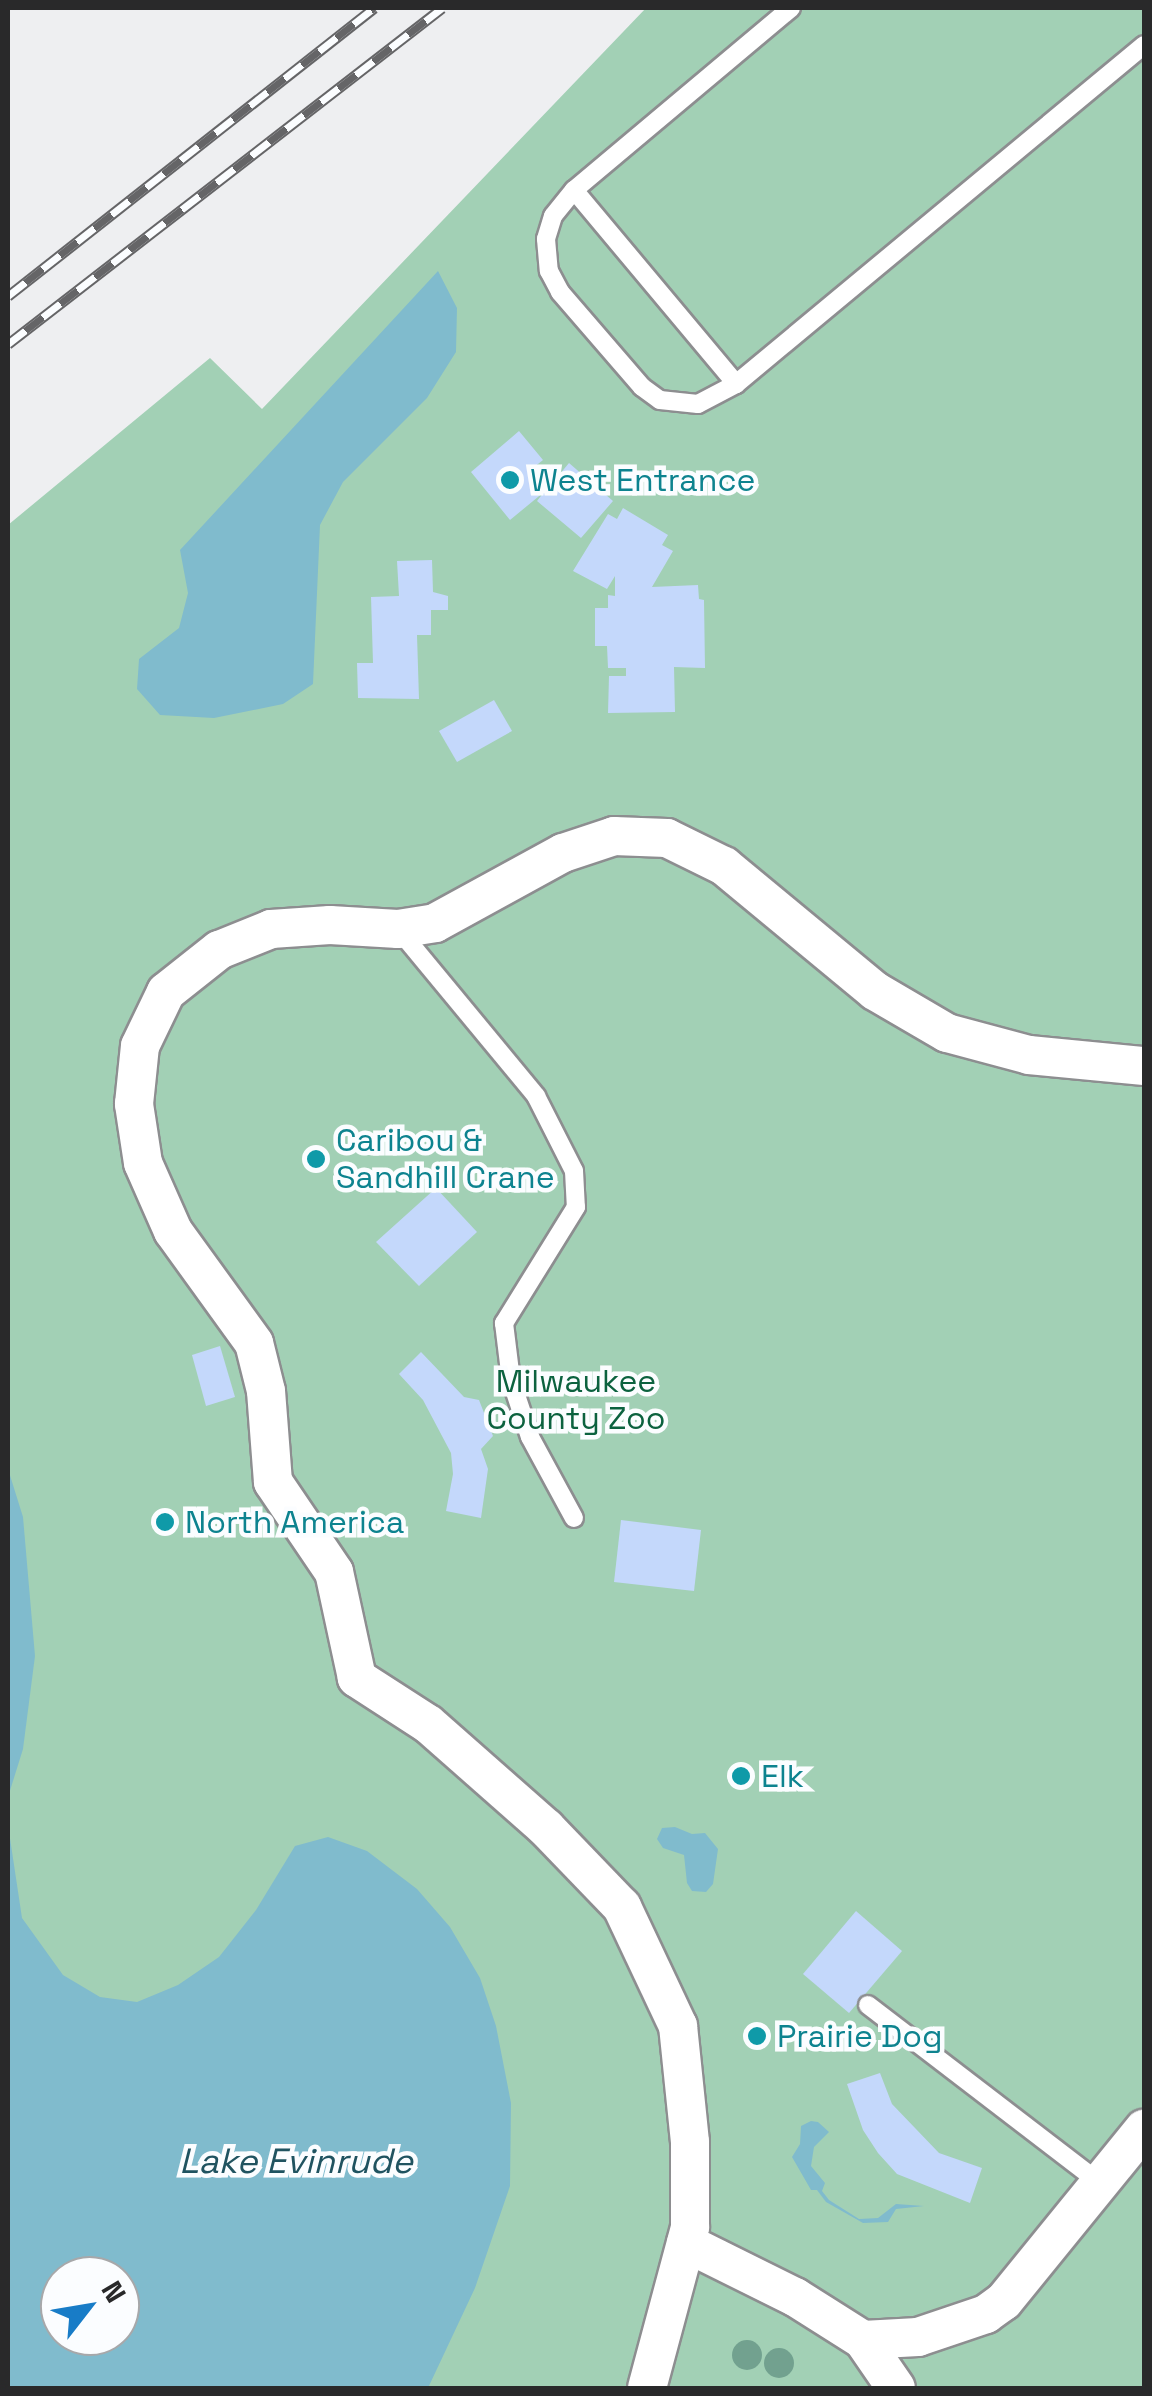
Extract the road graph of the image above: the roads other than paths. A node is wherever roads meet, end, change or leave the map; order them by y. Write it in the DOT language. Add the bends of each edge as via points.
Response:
graph roads {
  1 [pos="792,8"];
  2 [pos="1144,45"];
  3 [pos="574,190"];
  4 [pos="736,384"];
  5 [pos="398,929"];
  6 [pos="1144,1066"];
  7 [pos="574,1518"];
  8 [pos="868,2005"];
  9 [pos="1144,2130"];
  10 [pos="1101,2184"];
  11 [pos="686,2243"];
  12 [pos="863,2340"];
  13 [pos="647,2388"];
  14 [pos="896,2388"];
  1 -- 3 [label="lane"];
  2 -- 4 [label="lane"];
  3 -- 4 [label="lane"];
  3 -- 4 [label="lane" via="553,216 546,239 549,271 560,292 660,400 698,404"];
  5 -- 6 [label="street" via="435,923 563,853 614,836 666,838 724,866 874,991 947,1033 1029,1056"];
  5 -- 7 [label="lane" via="536,1096 574,1171 576,1207 504,1323 511,1380 530,1437"];
  5 -- 11 [label="street" via="271,930 219,950 166,992 140,1046 134,1104 143,1163 173,1231 254,1342 266,1390 273,1482 334,1572 357,1678 428,1724 546,1828 622,1906 640,1940 678,2026 690,2142"];
  8 -- 10 [label="lane"];
  9 -- 10 [label="street"];
  10 -- 12 [label="street" via="1012,2295 986,2314 918,2336"];
  11 -- 12 [label="street" via="795,2297"];
  11 -- 13 [label="street"];
  12 -- 14 [label="street"];
}
